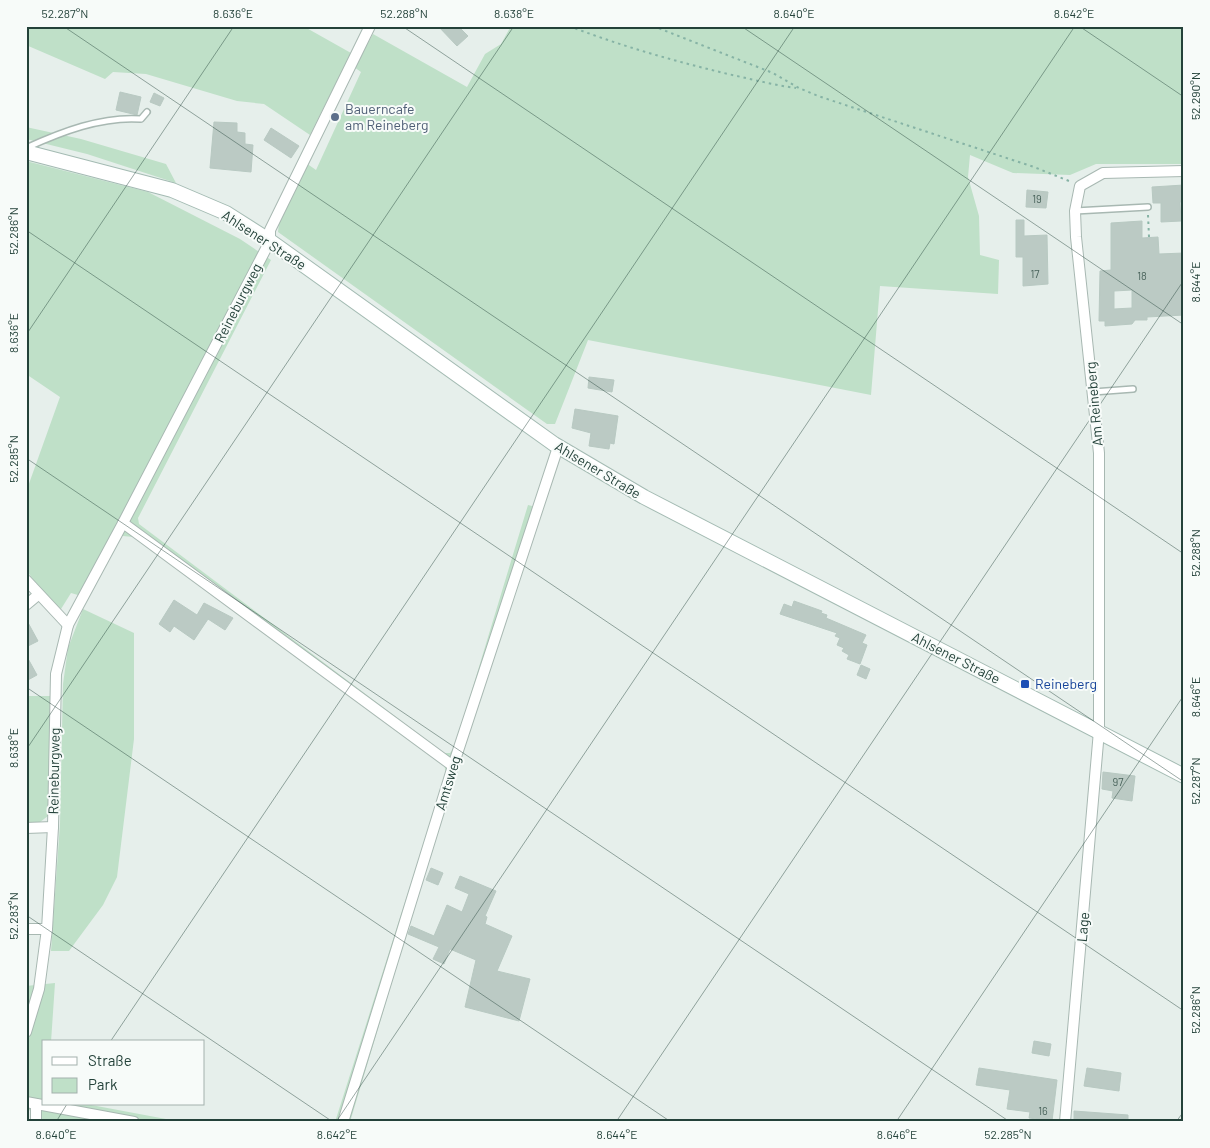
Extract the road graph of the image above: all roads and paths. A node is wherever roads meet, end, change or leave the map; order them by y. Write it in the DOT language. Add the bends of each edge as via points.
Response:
graph roads {
  1 [pos="370,26"];
  2 [pos="569,26"];
  3 [pos="653,26"];
  4 [pos="798,88"];
  5 [pos="148,112"];
  6 [pos="26,148"];
  7 [pos="26,152"];
  8 [pos="1184,171"];
  9 [pos="1080,186"];
  10 [pos="1148,208"];
  11 [pos="1075,211"];
  12 [pos="1149,237"];
  13 [pos="270,241"];
  14 [pos="1133,389"];
  15 [pos="1093,392"];
  16 [pos="558,447"];
  17 [pos="124,523"];
  18 [pos="26,580"];
  19 [pos="38,594"];
  20 [pos="26,605"];
  21 [pos="68,625"];
  22 [pos="1099,732"];
  23 [pos="453,766"];
  24 [pos="1184,776"];
  25 [pos="53,827"];
  26 [pos="26,828"];
  27 [pos="26,929"];
  28 [pos="47,929"];
  29 [pos="26,1032"];
  30 [pos="31,1103"];
  31 [pos="47,1106"];
  32 [pos="36,1122"];
  33 [pos="134,1122"];
  34 [pos="343,1122"];
  35 [pos="1065,1122"];
  1 -- 13 [label="street, Reineburgweg" via="270,230"];
  2 -- 4 [label="path" via="681,63 776,86"];
  3 -- 4 [label="path" via="773,73"];
  4 -- 9 [label="path" via="1034,167"];
  5 -- 6 [label="lane" via="141,119 105,122 55,135"];
  7 -- 13 [label="main road, Ahlsener Straße" via="172,190 226,213"];
  8 -- 9 [label="street" via="1103,173"];
  9 -- 11 [label="street, Am Reineberg"];
  10 -- 11 [label="lane"];
  10 -- 12 [label="path"];
  11 -- 15 [label="street, Am Reineberg"];
  13 -- 16 [label="main road, Ahlsener Straße"];
  13 -- 17 [label="street, Reineburgweg"];
  14 -- 15 [label="lane"];
  15 -- 22 [label="street, Am Reineberg" via="1099,453"];
  16 -- 22 [label="main road, Ahlsener Straße" via="644,497"];
  16 -- 23 [label="street, Amtsweg"];
  17 -- 21 [label="street, Reineburgweg"];
  17 -- 23 [label="street"];
  18 -- 19 [label="street"];
  19 -- 20 [label="street"];
  19 -- 21 [label="street"];
  21 -- 25 [label="street, Reineburgweg" via="56,674"];
  22 -- 24 [label="main road, Ahlsener Straße"];
  22 -- 35 [label="street, Lage"];
  23 -- 34 [label="street, Amtsweg"];
  25 -- 26 [label="street"];
  25 -- 28 [label="street, Reineburgweg"];
  27 -- 28 [label="street"];
  28 -- 29 [label="street, Reineburgweg" via="40,989"];
  30 -- 32 [label="street"];
  31 -- 33 [label="street"];
}
